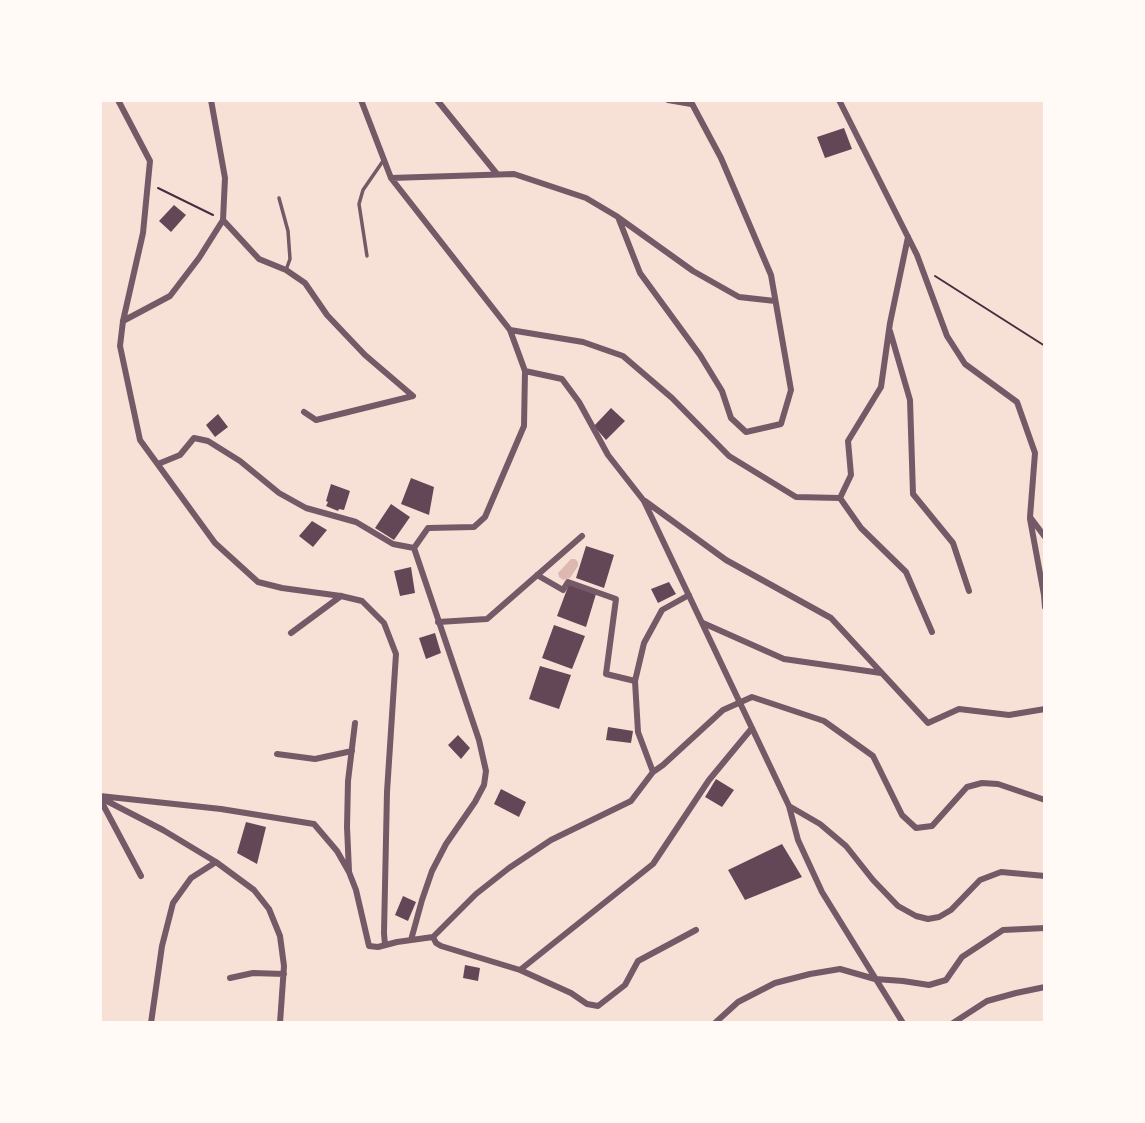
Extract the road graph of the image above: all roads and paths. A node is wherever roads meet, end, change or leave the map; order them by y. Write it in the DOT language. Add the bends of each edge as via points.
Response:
graph roads {
  1 [pos="118,100"];
  2 [pos="211,100"];
  3 [pos="360,100"];
  4 [pos="437,100"];
  5 [pos="668,100"];
  6 [pos="839,100"];
  7 [pos="691,102"];
  8 [pos="384,160"];
  9 [pos="497,174"];
  10 [pos="391,178"];
  11 [pos="148,182"];
  12 [pos="279,198"];
  13 [pos="618,217"];
  14 [pos="223,220"];
  15 [pos="908,237"];
  16 [pos="367,256"];
  17 [pos="922,268"];
  18 [pos="286,270"];
  19 [pos="775,300"];
  20 [pos="123,321"];
  21 [pos="890,329"];
  22 [pos="510,330"];
  23 [pos="1045,346"];
  24 [pos="525,371"];
  25 [pos="304,412"];
  26 [pos="158,464"];
  27 [pos="839,498"];
  28 [pos="644,501"];
  29 [pos="1030,517"];
  30 [pos="582,536"];
  31 [pos="1045,537"];
  32 [pos="414,548"];
  33 [pos="537,575"];
  34 [pos="969,591"];
  35 [pos="689,595"];
  36 [pos="341,596"];
  37 [pos="1045,607"];
  38 [pos="438,622"];
  39 [pos="702,623"];
  40 [pos="932,632"];
  41 [pos="291,633"];
  42 [pos="881,673"];
  43 [pos="635,681"];
  44 [pos="740,702"];
  45 [pos="1045,709"];
  46 [pos="355,723"];
  47 [pos="752,729"];
  48 [pos="352,751"];
  49 [pos="277,754"];
  50 [pos="653,772"];
  51 [pos="100,797"];
  52 [pos="1045,800"];
  53 [pos="789,806"];
  54 [pos="216,862"];
  55 [pos="349,872"];
  56 [pos="141,876"];
  57 [pos="1045,876"];
  58 [pos="1045,928"];
  59 [pos="696,930"];
  60 [pos="433,937"];
  61 [pos="411,940"];
  62 [pos="385,945"];
  63 [pos="520,970"];
  64 [pos="284,974"];
  65 [pos="230,978"];
  66 [pos="875,979"];
  67 [pos="1045,987"];
  68 [pos="151,1023"];
  69 [pos="280,1023"];
  70 [pos="715,1023"];
  71 [pos="903,1023"];
  72 [pos="953,1023"];
  1 -- 11 [label="street" via="150,161"];
  2 -- 14 [label="street" via="225,178"];
  3 -- 8 [label="street"];
  4 -- 9 [label="street"];
  5 -- 7 [label="street"];
  6 -- 15 [label="street"];
  7 -- 19 [label="street" via="721,158 771,275"];
  8 -- 10 [label="street"];
  8 -- 16 [label="lane" via="359,204"];
  9 -- 10 [label="street"];
  9 -- 13 [label="street" via="514,174 586,198"];
  10 -- 22 [label="street"];
  11 -- 14 [label="path"];
  11 -- 20 [label="street" via="144,233"];
  12 -- 18 [label="lane" via="288,231"];
  13 -- 19 [label="street" via="693,271 739,297"];
  13 -- 19 [label="street" via="639,272 701,355 731,418 746,432 781,424 790,390"];
  14 -- 18 [label="street" via="258,260"];
  14 -- 20 [label="street" via="170,296"];
  15 -- 17 [label="street"];
  15 -- 21 [label="street"];
  17 -- 23 [label="path"];
  17 -- 29 [label="street" via="947,336 965,364 1017,402 1035,453"];
  18 -- 25 [label="street" via="305,284 365,355 413,396 316,420"];
  20 -- 26 [label="street" via="120,346 140,440"];
  21 -- 27 [label="street" via="881,387 848,441 851,475"];
  21 -- 34 [label="street" via="910,400 913,494 953,543"];
  22 -- 24 [label="street"];
  22 -- 27 [label="street" via="583,342 623,356 729,456 796,497"];
  24 -- 28 [label="street" via="562,379 608,455"];
  24 -- 32 [label="street" via="524,426 485,517 474,527 428,528"];
  26 -- 32 [label="street" via="180,455 194,438 208,441 306,508 356,522 393,544"];
  26 -- 36 [label="street" via="215,543 258,582"];
  27 -- 40 [label="street" via="906,572"];
  28 -- 35 [label="street"];
  28 -- 42 [label="street" via="726,561 831,618"];
  29 -- 31 [label="street"];
  29 -- 37 [label="street"];
  30 -- 33 [label="street"];
  32 -- 38 [label="street"];
  33 -- 38 [label="street" via="487,619"];
  33 -- 43 [label="street" via="563,590 568,582 616,598 606,674"];
  35 -- 39 [label="street"];
  35 -- 43 [label="street" via="662,611 644,643"];
  36 -- 41 [label="street"];
  36 -- 62 [label="street" via="362,601 384,623 396,654 387,792"];
  38 -- 61 [label="street" via="486,771 475,802 432,871"];
  39 -- 42 [label="street" via="783,659"];
  39 -- 44 [label="street"];
  42 -- 45 [label="street" via="928,723 959,709 1009,715"];
  43 -- 50 [label="street" via="638,732"];
  44 -- 47 [label="street"];
  44 -- 50 [label="street" via="723,710"];
  44 -- 52 [label="street" via="752,697 824,720 873,756 902,815 916,828 932,826 967,787 982,783"];
  46 -- 48 [label="street"];
  47 -- 53 [label="street"];
  47 -- 63 [label="street" via="709,780 653,864"];
  48 -- 49 [label="street" via="315,759"];
  48 -- 55 [label="street"];
  50 -- 60 [label="street" via="631,801 551,840 509,868"];
  51 -- 54 [label="street"];
  51 -- 55 [label="street" via="314,824"];
  51 -- 56 [label="street"];
  53 -- 57 [label="street" via="846,846 898,906 916,916 939,917 980,880 1001,872"];
  53 -- 66 [label="street" via="798,840 822,892"];
  54 -- 64 [label="street" via="254,890 269,909 280,936"];
  54 -- 68 [label="street" via="191,878 173,903"];
  55 -- 62 [label="street" via="367,943"];
  58 -- 66 [label="street" via="1003,930 961,957 946,980 929,985"];
  59 -- 63 [label="street" via="638,961 625,985 598,1006"];
  60 -- 61 [label="street"];
  60 -- 63 [label="street" via="441,946"];
  61 -- 62 [label="street"];
  64 -- 65 [label="street"];
  64 -- 69 [label="street"];
  66 -- 70 [label="street" via="840,970 775,983 738,1002"];
  66 -- 71 [label="street"];
  67 -- 72 [label="street" via="987,1001"];
}
